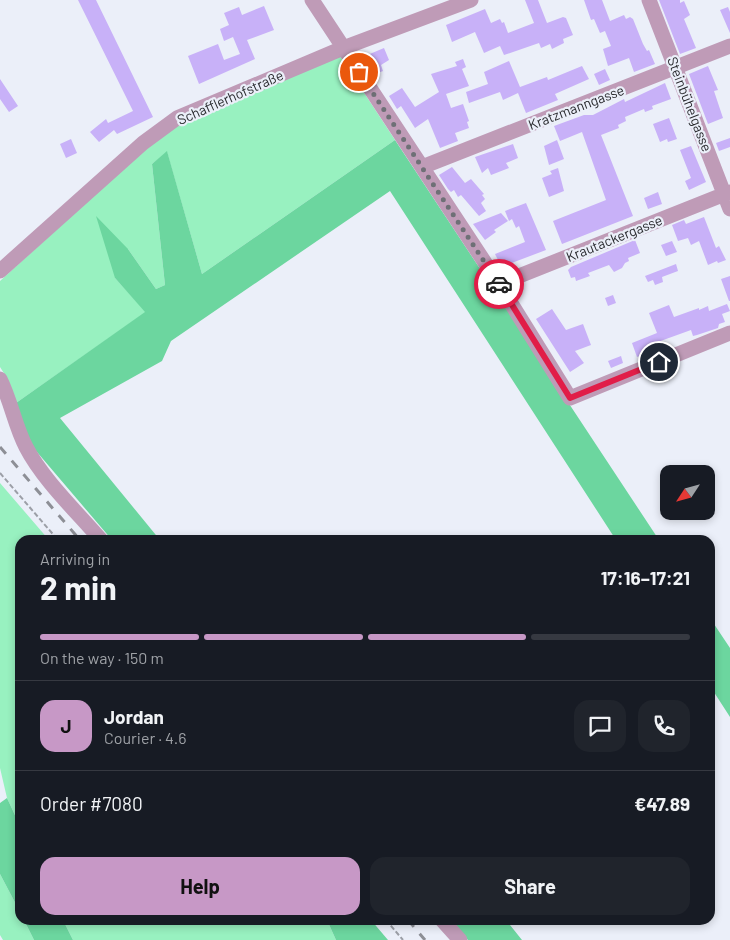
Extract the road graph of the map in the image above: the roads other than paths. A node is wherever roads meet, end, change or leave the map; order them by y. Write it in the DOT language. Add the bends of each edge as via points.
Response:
graph roads {
  1 [pos="312,0"];
  2 [pos="472,0"];
  3 [pos="649,0"];
  4 [pos="730,46"];
  5 [pos="343,48"];
  6 [pos="676,68"];
  7 [pos="422,167"];
  8 [pos="727,193"];
  9 [pos="730,209"];
  10 [pos="0,271"];
  11 [pos="499,284"];
  12 [pos="730,333"];
  13 [pos="0,379"];
  14 [pos="97,535"];
  15 [pos="446,925"];
  16 [pos="460,940"];
  1 -- 5 [label="street"];
  2 -- 5 [label="street, Schafflerhofstraße"];
  3 -- 6 [label="street, Steinbühelgasse"];
  4 -- 6 [label="street, Kratzmanngasse"];
  5 -- 7 [label="street"];
  5 -- 10 [label="street, Schafflerhofstraße" via="177,118 143,143"];
  6 -- 7 [label="street, Kratzmanngasse"];
  6 -- 8 [label="street, Steinbühelgasse"];
  7 -- 11 [label="street"];
  8 -- 9 [label="street, Steinbühelgasse"];
  8 -- 11 [label="street, Krautackergasse"];
  11 -- 12 [label="street" via="570,398"];
  13 -- 14 [label="street" via="25,447"];
  15 -- 16 [label="street"];
}
